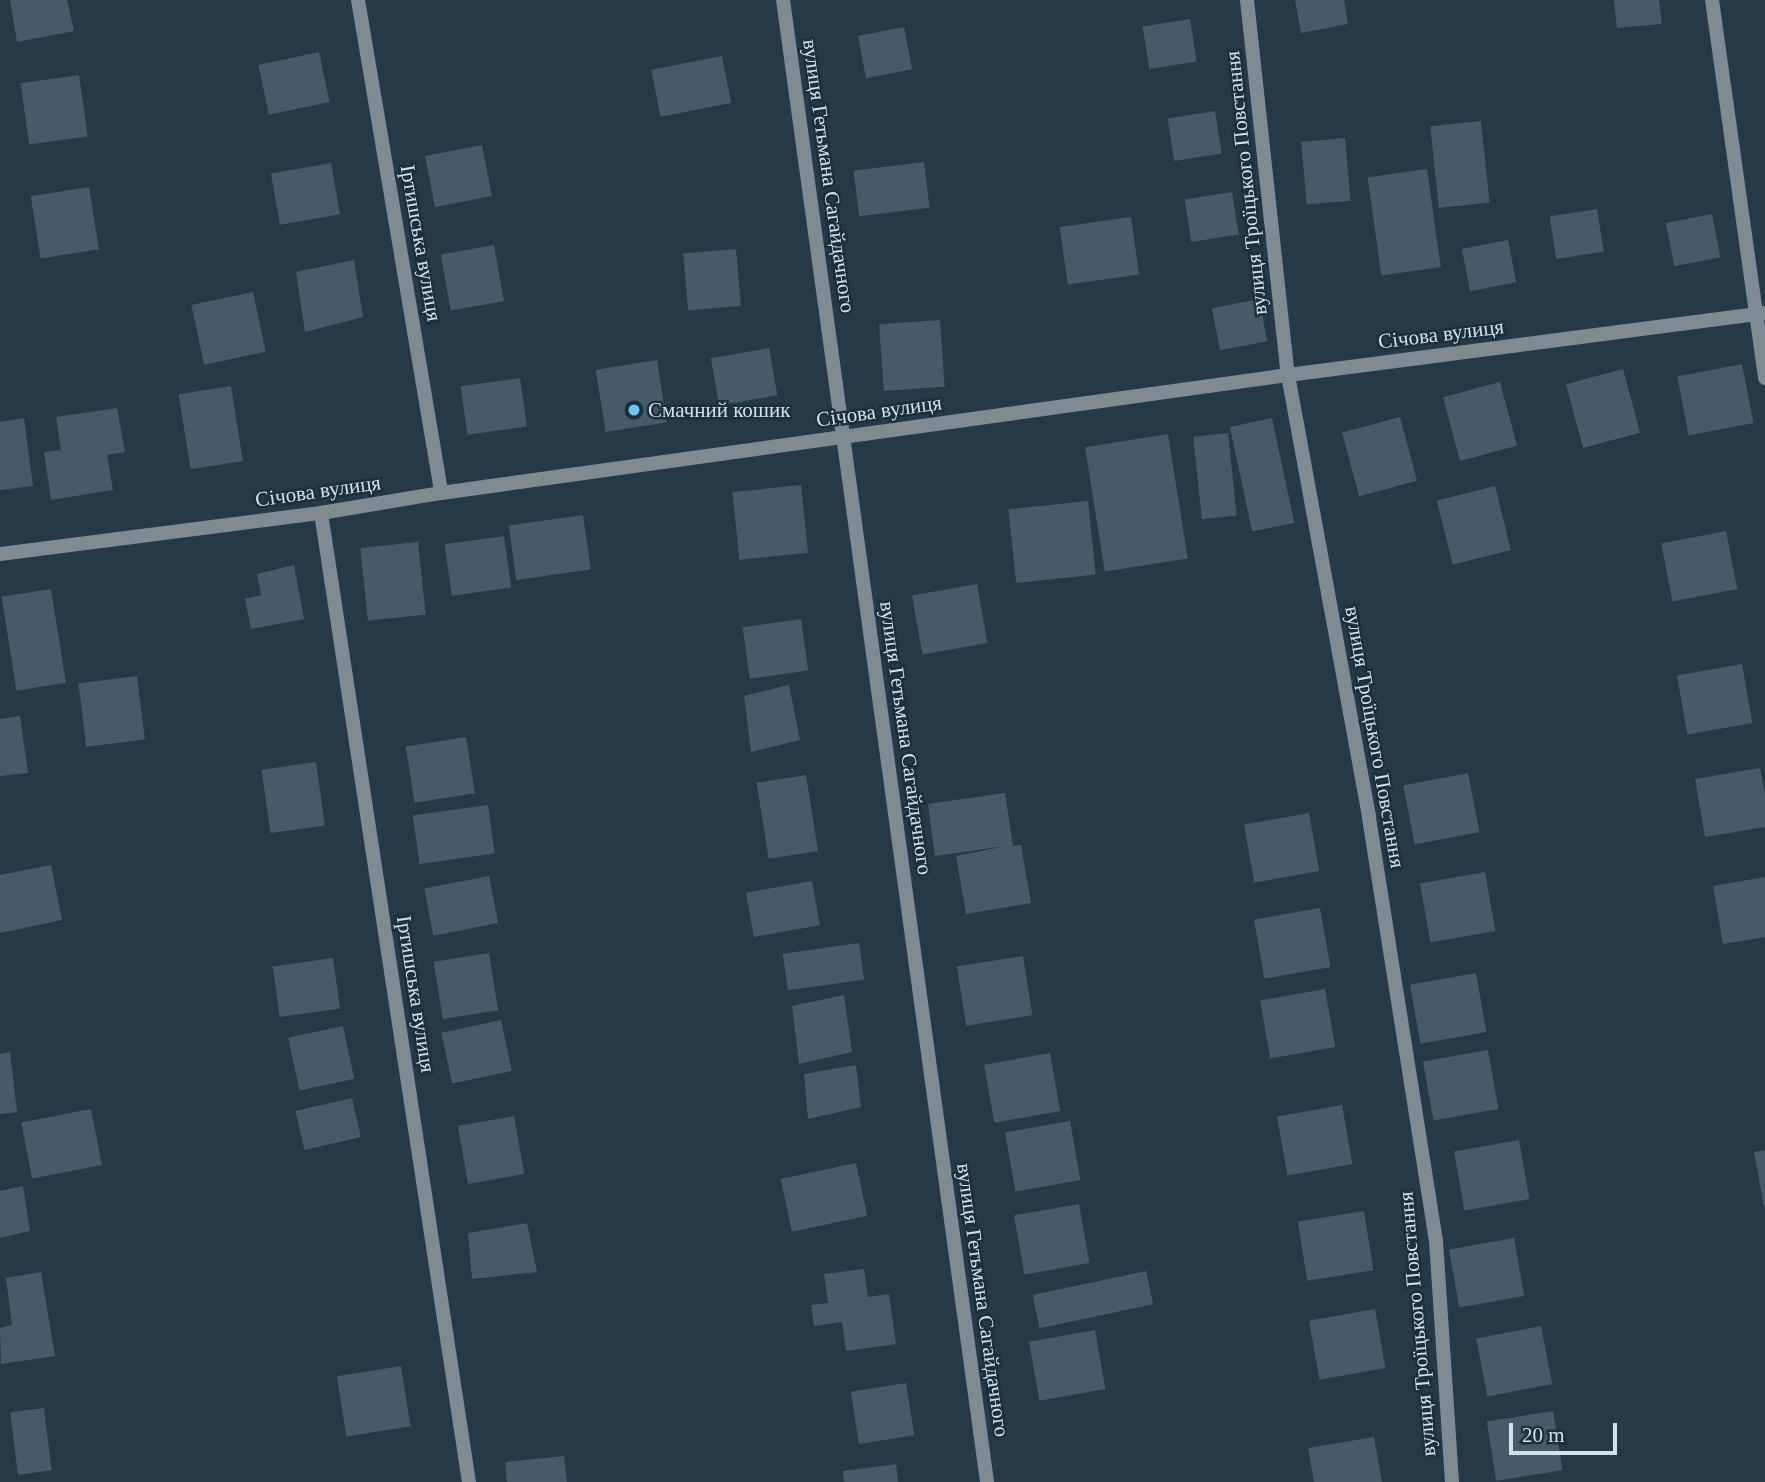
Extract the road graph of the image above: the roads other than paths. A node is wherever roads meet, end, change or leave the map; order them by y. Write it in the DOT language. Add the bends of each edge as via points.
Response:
graph roads {
  1 [pos="358,0"];
  2 [pos="783,0"];
  3 [pos="1247,0"];
  4 [pos="1712,0"];
  5 [pos="1760,313"];
  6 [pos="1288,375"];
  7 [pos="1765,378"];
  8 [pos="844,438"];
  9 [pos="441,493"];
  10 [pos="321,513"];
  11 [pos="0,554"];
  12 [pos="469,1482"];
  13 [pos="987,1482"];
  14 [pos="1452,1482"];
  1 -- 9 [label="street, Іртишська вулиця"];
  2 -- 8 [label="street, вулиця Гетьмана Сагайдачного"];
  3 -- 6 [label="street, вулиця Троїцького Повстання"];
  4 -- 5 [label="street"];
  5 -- 6 [label="street, Січова вулиця"];
  5 -- 7 [label="street"];
  6 -- 8 [label="street, Січова вулиця"];
  6 -- 14 [label="street, вулиця Троїцького Повстання" via="1369,818 1436,1241"];
  8 -- 9 [label="street, Січова вулиця"];
  8 -- 13 [label="street, вулиця Гетьмана Сагайдачного"];
  9 -- 10 [label="street, Січова вулиця"];
  10 -- 11 [label="street, Січова вулиця"];
  10 -- 12 [label="street, Іртишська вулиця"];
}
